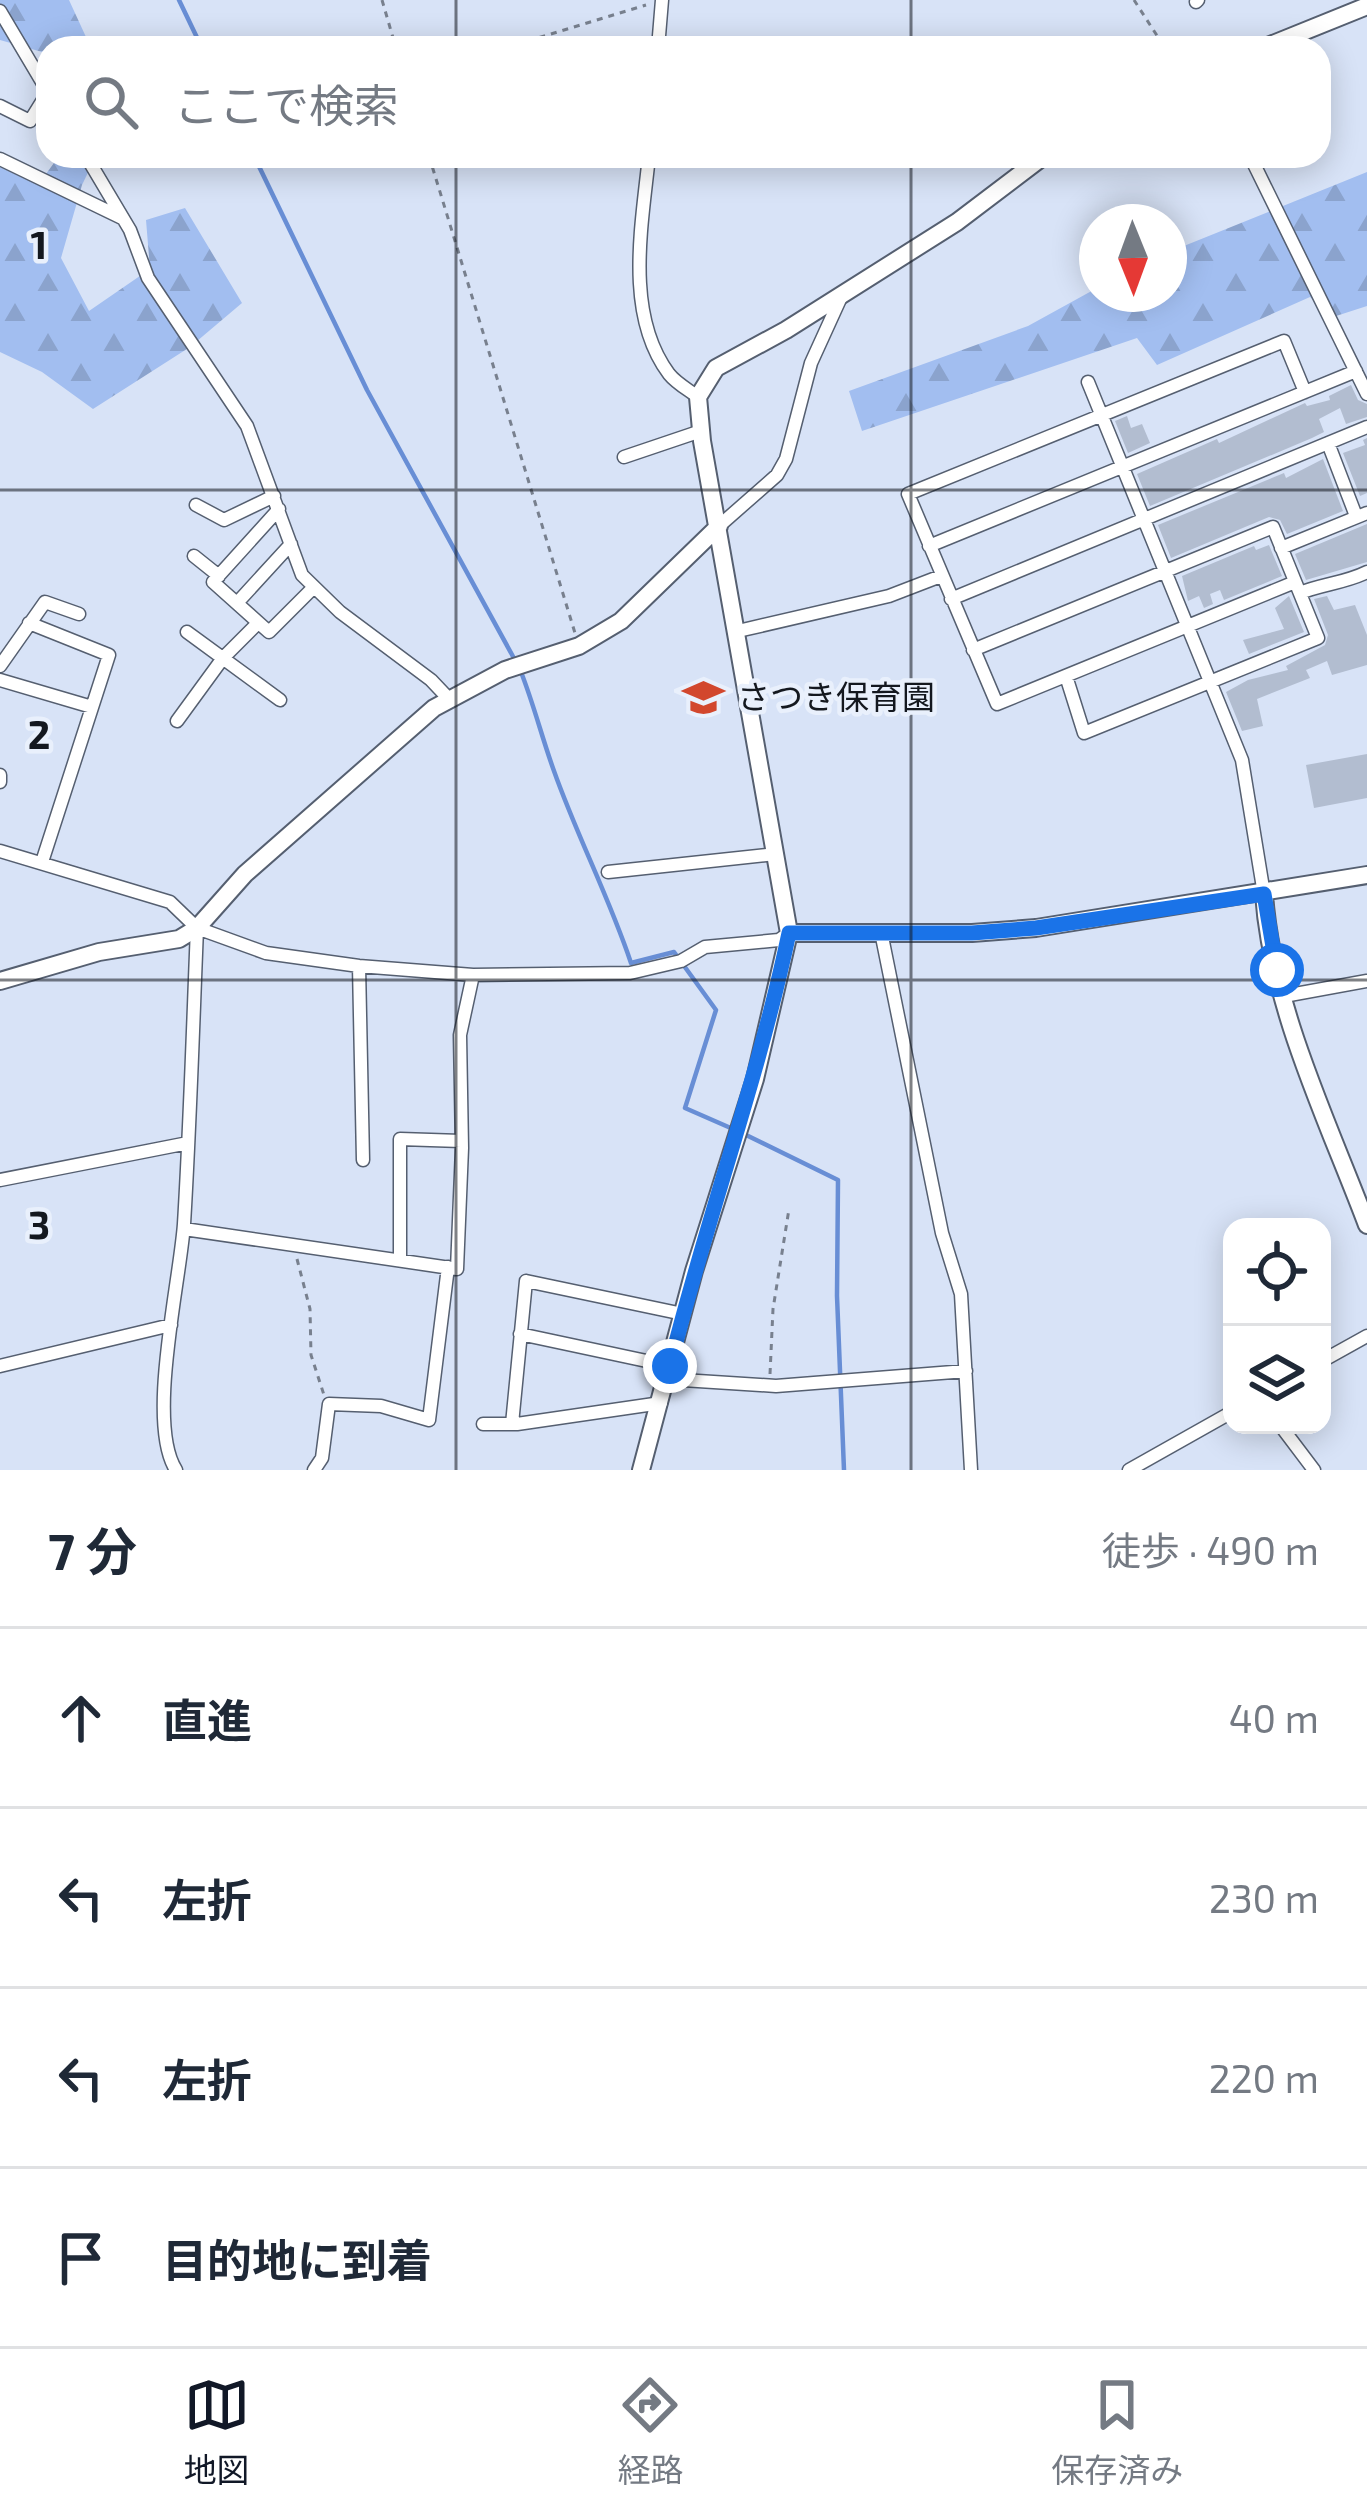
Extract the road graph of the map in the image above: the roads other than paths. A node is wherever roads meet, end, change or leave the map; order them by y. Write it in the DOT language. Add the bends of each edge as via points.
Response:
graph roads {
  1 [pos="662,0"];
  2 [pos="1367,7"];
  3 [pos="0,11"];
  4 [pos="659,36"];
  5 [pos="1293,36"];
  6 [pos="36,72"];
  7 [pos="0,106"];
  8 [pos="36,112"];
  9 [pos="0,159"];
  10 [pos="93,168"];
  11 [pos="648,168"];
  12 [pos="1028,168"];
  13 [pos="1256,168"];
  14 [pos="123,219"];
  15 [pos="842,294"];
  16 [pos="1356,371"];
  17 [pos="1088,382"];
  18 [pos="1305,392"];
  19 [pos="1367,394"];
  20 [pos="698,397"];
  21 [pos="1100,416"];
  22 [pos="1367,427"];
  23 [pos="701,430"];
  24 [pos="1328,443"];
  25 [pos="624,458"];
  26 [pos="1120,468"];
  27 [pos="277,503"];
  28 [pos="196,505"];
  29 [pos="1362,515"];
  30 [pos="1143,520"];
  31 [pos="719,526"];
  32 [pos="291,544"];
  33 [pos="929,546"];
  34 [pos="1282,548"];
  35 [pos="194,556"];
  36 [pos="1164,572"];
  37 [pos="1367,572"];
  38 [pos="218,576"];
  39 [pos="941,576"];
  40 [pos="314,587"];
  41 [pos="1298,588"];
  42 [pos="951,599"];
  43 [pos="237,603"];
  44 [pos="79,614"];
  45 [pos="258,622"];
  46 [pos="29,623"];
  47 [pos="1186,627"];
  48 [pos="738,631"];
  49 [pos="187,632"];
  50 [pos="973,650"];
  51 [pos="221,660"];
  52 [pos="0,666"];
  53 [pos="1066,676"];
  54 [pos="0,680"];
  55 [pos="1208,682"];
  56 [pos="449,699"];
  57 [pos="280,700"];
  58 [pos="92,707"];
  59 [pos="177,721"];
  60 [pos="0,851"];
  61 [pos="776,854"];
  62 [pos="42,862"];
  63 [pos="608,872"];
  64 [pos="1367,875"];
  65 [pos="1264,894"];
  66 [pos="196,928"];
  67 [pos="881,932"];
  68 [pos="789,933"];
  69 [pos="359,966"];
  70 [pos="473,975"];
  71 [pos="0,981"];
  72 [pos="1367,981"];
  73 [pos="1284,995"];
  74 [pos="461,1141"];
  75 [pos="188,1143"];
  76 [pos="363,1160"];
  77 [pos="0,1180"];
  78 [pos="1366,1218"];
  79 [pos="184,1229"];
  80 [pos="400,1258"];
  81 [pos="448,1267"];
  82 [pos="683,1314"];
  83 [pos="171,1324"];
  84 [pos="520,1334"];
  85 [pos="1367,1336"];
  86 [pos="1331,1356"];
  87 [pos="0,1366"];
  88 [pos="966,1371"];
  89 [pos="669,1373"];
  90 [pos="661,1403"];
  91 [pos="1223,1417"];
  92 [pos="483,1424"];
  93 [pos="512,1424"];
  94 [pos="1287,1434"];
  95 [pos="176,1470"];
  96 [pos="314,1470"];
  97 [pos="641,1470"];
  98 [pos="971,1470"];
  99 [pos="1129,1470"];
  100 [pos="1314,1470"];
  1 -- 4 [label="street"];
  2 -- 5 [label="street"];
  3 -- 6 [label="street"];
  7 -- 8 [label="street" via="31,121"];
  9 -- 14 [label="street"];
  10 -- 14 [label="street"];
  11 -- 20 [label="street" via="641,232 646,322 672,378"];
  12 -- 15 [label="street"];
  13 -- 16 [label="street"];
  14 -- 27 [label="street" via="148,278 247,426"];
  15 -- 20 [label="street" via="716,368"];
  15 -- 31 [label="street" via="811,362 786,459"];
  16 -- 18 [label="street"];
  16 -- 19 [label="street"];
  17 -- 21 [label="street"];
  18 -- 21 [label="street" via="1284,340"];
  18 -- 26 [label="street"];
  20 -- 23 [label="street"];
  21 -- 26 [label="street"];
  21 -- 33 [label="street" via="908,494"];
  22 -- 24 [label="street"];
  23 -- 25 [label="street"];
  23 -- 31 [label="street"];
  24 -- 29 [label="street"];
  24 -- 30 [label="street"];
  26 -- 30 [label="street"];
  26 -- 33 [label="street"];
  27 -- 28 [label="street" via="224,520"];
  27 -- 32 [label="street"];
  27 -- 38 [label="street"];
  29 -- 34 [label="street"];
  30 -- 36 [label="street"];
  30 -- 42 [label="street"];
  31 -- 48 [label="street"];
  31 -- 56 [label="street" via="622,621"];
  32 -- 40 [label="street"];
  32 -- 43 [label="street"];
  33 -- 39 [label="street"];
  34 -- 36 [label="street" via="1273,527"];
  34 -- 41 [label="street"];
  35 -- 38 [label="street"];
  36 -- 47 [label="street"];
  36 -- 50 [label="street"];
  37 -- 41 [label="street"];
  38 -- 43 [label="street" via="213,582"];
  39 -- 42 [label="street"];
  39 -- 48 [label="street"];
  40 -- 45 [label="street" via="268,632"];
  40 -- 56 [label="street"];
  41 -- 47 [label="street"];
  41 -- 55 [label="street" via="1318,638"];
  42 -- 50 [label="street"];
  43 -- 45 [label="street"];
  44 -- 46 [label="street" via="45,602"];
  45 -- 51 [label="street"];
  46 -- 52 [label="street"];
  46 -- 58 [label="street" via="109,655"];
  47 -- 53 [label="street"];
  47 -- 55 [label="street"];
  48 -- 61 [label="street"];
  49 -- 51 [label="street"];
  50 -- 53 [label="street" via="997,704"];
  51 -- 57 [label="street"];
  51 -- 59 [label="street"];
  53 -- 55 [label="street" via="1084,733"];
  54 -- 58 [label="street"];
  55 -- 65 [label="street" via="1242,760"];
  56 -- 66 [label="street" via="245,874"];
  58 -- 62 [label="street"];
  60 -- 62 [label="street"];
  61 -- 63 [label="street"];
  61 -- 68 [label="street"];
  62 -- 66 [label="street" via="170,902"];
  64 -- 65 [label="street"];
  65 -- 67 [label="street" via="1036,928"];
  65 -- 73 [label="street"];
  66 -- 69 [label="street" via="266,953"];
  66 -- 71 [label="street" via="179,939"];
  66 -- 75 [label="street"];
  67 -- 68 [label="street"];
  67 -- 88 [label="street" via="942,1233 962,1294"];
  68 -- 70 [label="street" via="704,947 630,973"];
  68 -- 82 [label="street"];
  69 -- 70 [label="street"];
  69 -- 76 [label="street"];
  70 -- 74 [label="street" via="460,1035"];
  72 -- 73 [label="street"];
  73 -- 78 [label="street"];
  74 -- 80 [label="street" via="400,1139"];
  74 -- 81 [label="street" via="457,1268"];
  75 -- 77 [label="street"];
  75 -- 79 [label="street"];
  79 -- 80 [label="street"];
  79 -- 83 [label="street"];
  80 -- 81 [label="street"];
  81 -- 96 [label="street" via="428,1420 381,1406 329,1404"];
  82 -- 84 [label="street" via="526,1281"];
  82 -- 89 [label="street"];
  83 -- 87 [label="street"];
  83 -- 95 [label="street" via="165,1444"];
  84 -- 89 [label="street"];
  84 -- 93 [label="street"];
  85 -- 86 [label="street"];
  88 -- 89 [label="street" via="770,1385"];
  88 -- 98 [label="street"];
  89 -- 90 [label="street"];
  90 -- 93 [label="street"];
  90 -- 97 [label="street"];
  91 -- 99 [label="street"];
  92 -- 93 [label="street"];
  94 -- 100 [label="street"];
}
